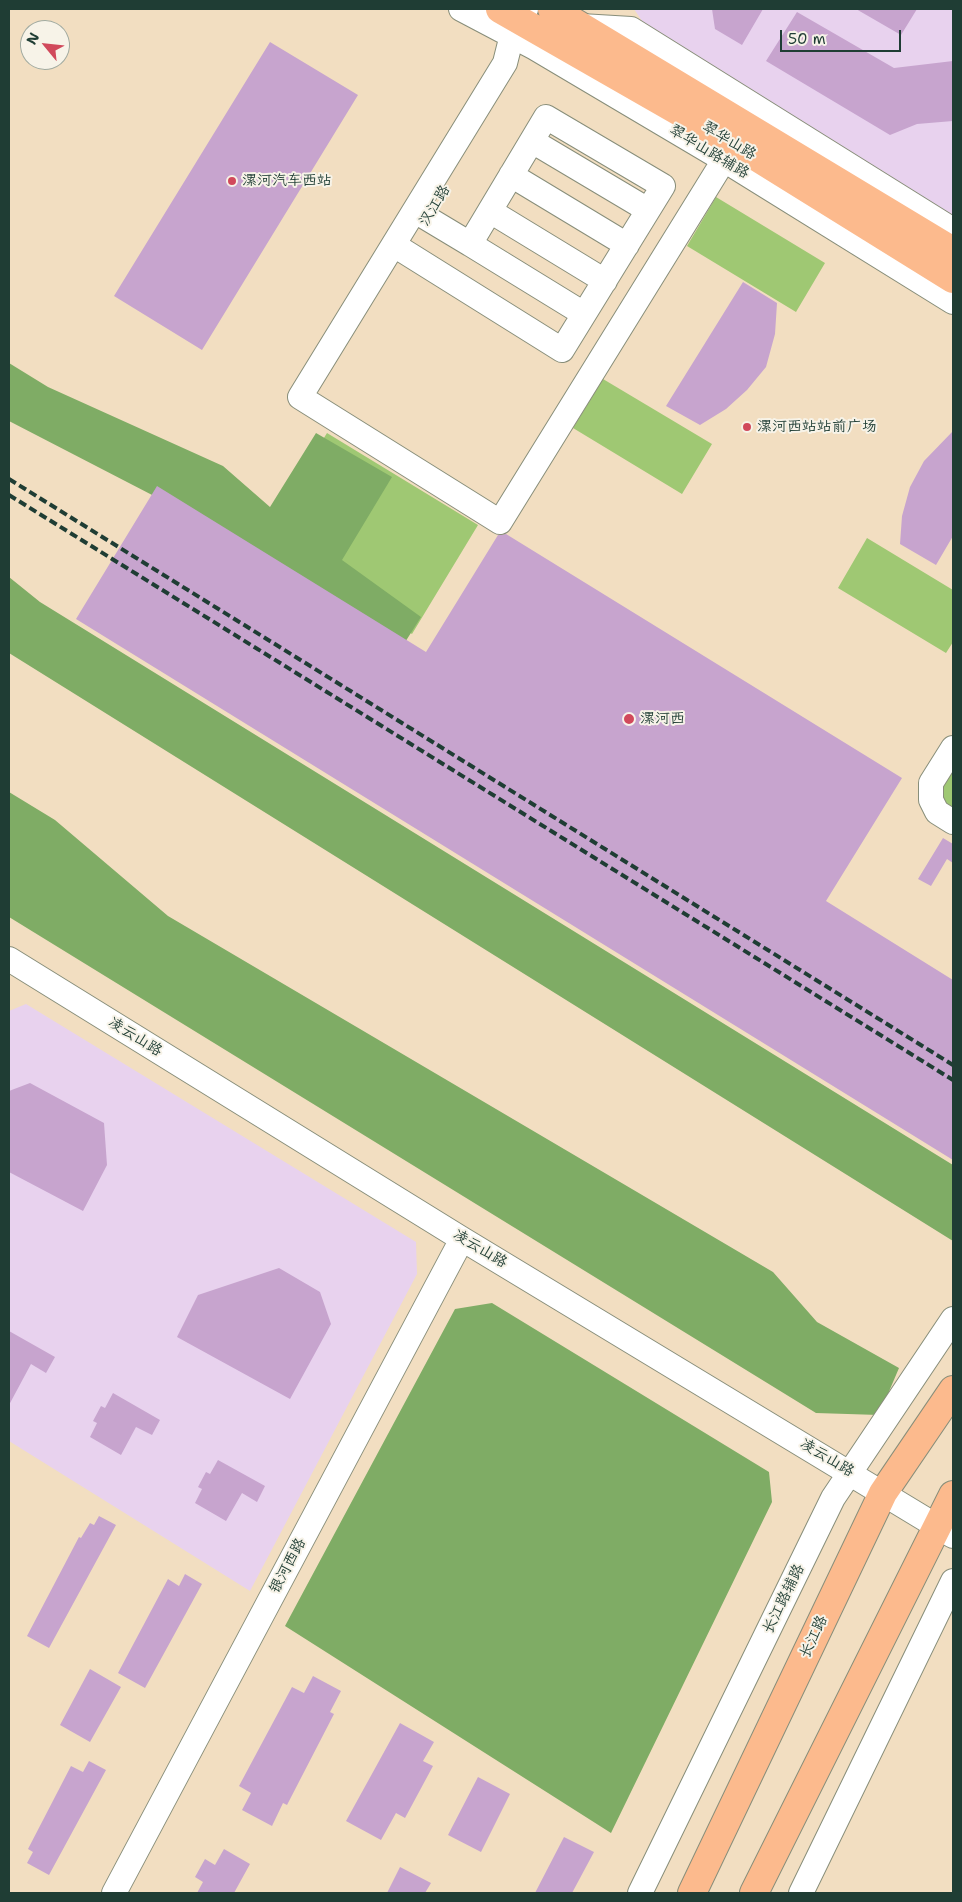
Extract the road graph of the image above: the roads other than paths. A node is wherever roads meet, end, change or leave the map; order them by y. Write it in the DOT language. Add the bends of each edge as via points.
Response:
graph roads {
  1 [pos="462,9"];
  2 [pos="618,9"];
  3 [pos="515,18"];
  4 [pos="549,22"];
  5 [pos="581,26"];
  6 [pos="630,29"];
  7 [pos="724,160"];
  8 [pos="511,176"];
  9 [pos="490,211"];
  10 [pos="421,214"];
  11 [pos="951,241"];
  12 [pos="470,244"];
  13 [pos="627,245"];
  14 [pos="400,249"];
  15 [pos="953,279"];
  16 [pos="605,281"];
  17 [pos="953,302"];
  18 [pos="584,314"];
  19 [pos="953,748"];
  20 [pos="953,822"];
  21 [pos="9,959"];
  22 [pos="462,1239"];
  23 [pos="953,1319"];
  24 [pos="953,1390"];
  25 [pos="849,1472"];
  26 [pos="883,1493"];
  27 [pos="953,1496"];
  28 [pos="945,1531"];
  29 [pos="953,1581"];
  30 [pos="114,1893"];
  31 [pos="640,1893"];
  32 [pos="692,1893"];
  33 [pos="754,1893"];
  34 [pos="801,1893"];
  1 -- 3 [label="street"];
  2 -- 6 [label="street"];
  3 -- 4 [label="main road, 翠华山路"];
  3 -- 10 [label="street, 汉江路" via="505,63"];
  4 -- 5 [label="main road, 翠华山路"];
  4 -- 7 [label="street, 翠华山路辅路"];
  4 -- 10 [label="street, 汉江路"];
  4 -- 15 [label="main road, 翠华山路" via="734,143"];
  5 -- 6 [label="street"];
  5 -- 11 [label="main road, 翠华山路"];
  6 -- 11 [label="street"];
  7 -- 14 [label="street, 汉江路" via="500,522 306,400"];
  7 -- 17 [label="street, 翠华山路辅路"];
  8 -- 9 [label="street"];
  8 -- 13 [label="street"];
  8 -- 13 [label="street" via="546,117 663,186"];
  9 -- 12 [label="street"];
  9 -- 16 [label="street"];
  10 -- 12 [label="street"];
  10 -- 14 [label="street, 汉江路"];
  12 -- 18 [label="street"];
  13 -- 16 [label="street"];
  14 -- 18 [label="street" via="562,350"];
  16 -- 18 [label="street"];
  19 -- 20 [label="street" via="931,783 931,800 937,812"];
  21 -- 22 [label="street, 凌云山路"];
  22 -- 25 [label="street, 凌云山路"];
  22 -- 30 [label="street, 银河西路"];
  23 -- 25 [label="street, 长江路辅路"];
  24 -- 26 [label="main road, 长江路"];
  25 -- 26 [label="street, 凌云山路"];
  25 -- 31 [label="street, 长江路辅路" via="833,1498"];
  26 -- 28 [label="street, 凌云山路"];
  26 -- 32 [label="main road, 长江路"];
  27 -- 28 [label="main road"];
  28 -- 33 [label="main road"];
  29 -- 34 [label="street"];
}
